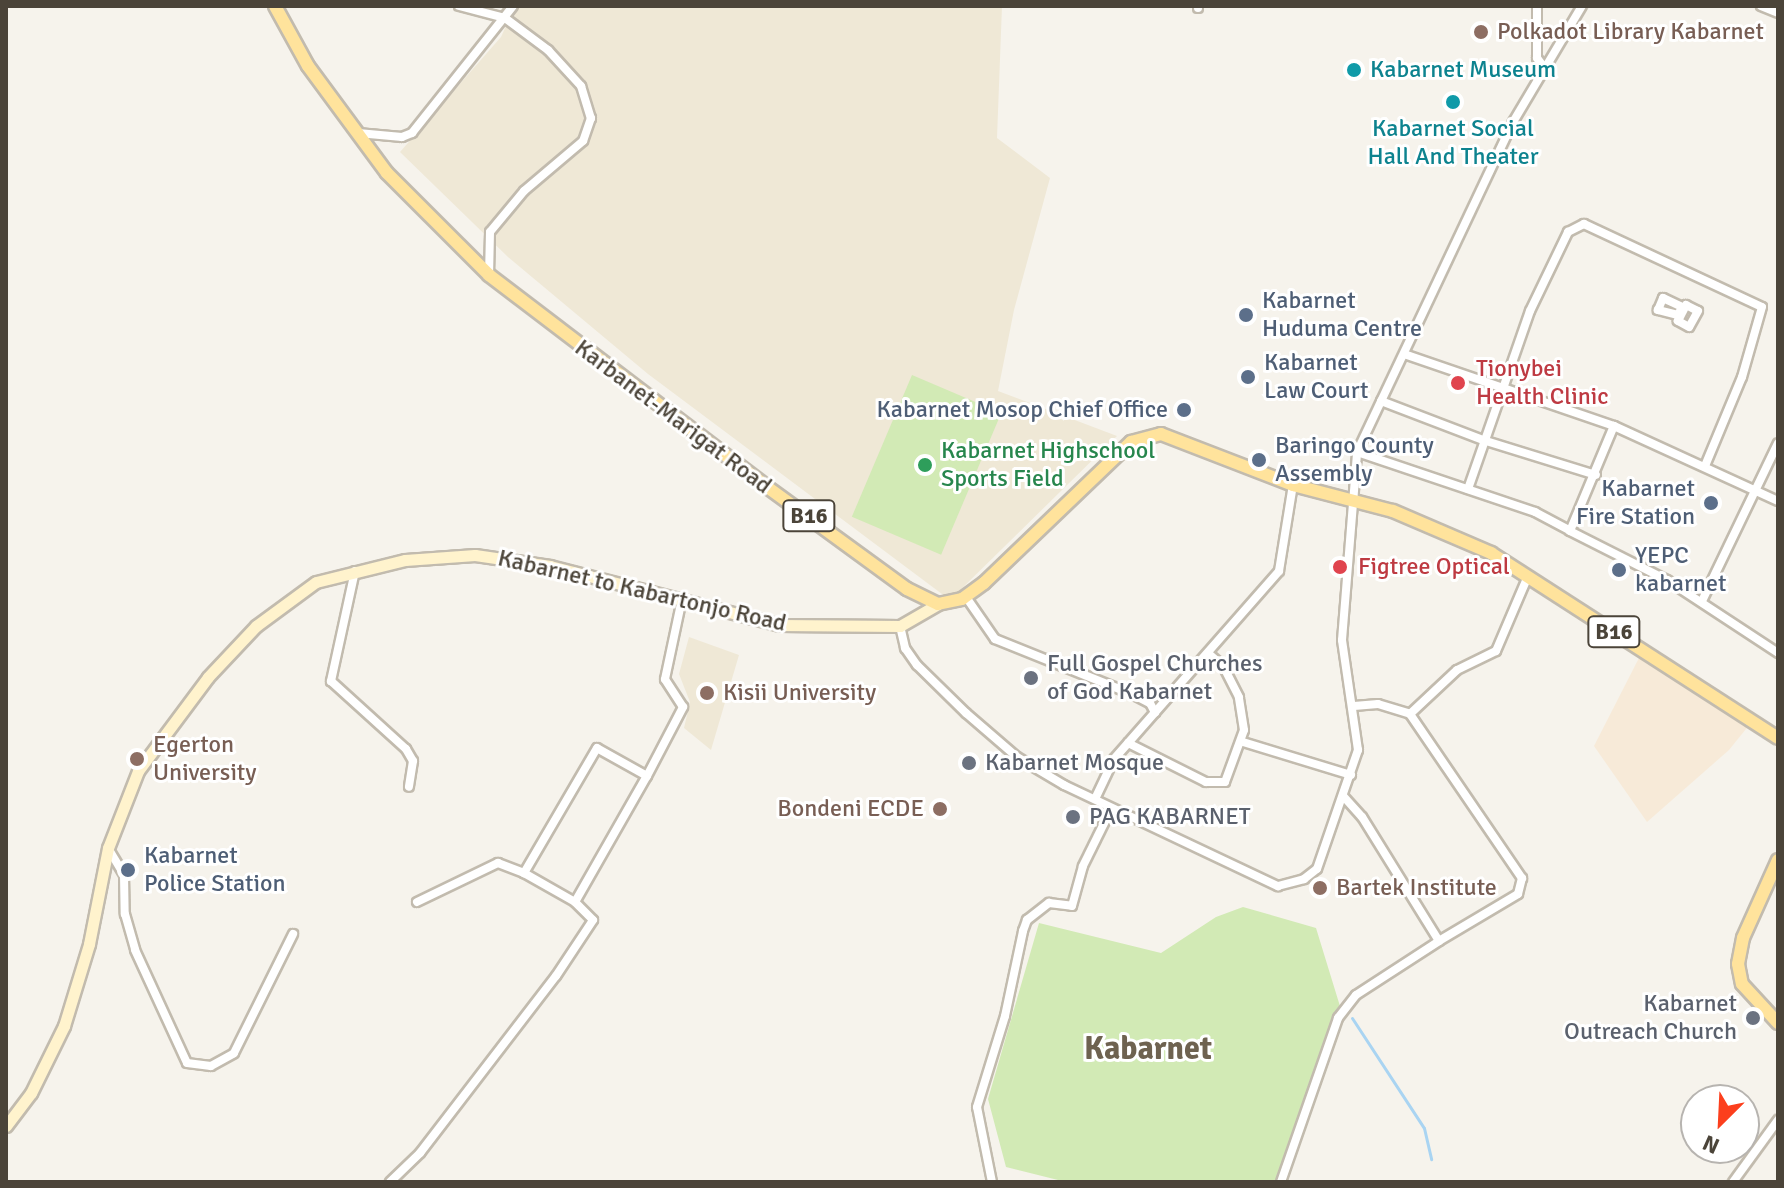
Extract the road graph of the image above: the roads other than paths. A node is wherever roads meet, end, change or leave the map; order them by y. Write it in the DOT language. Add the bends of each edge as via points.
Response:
graph roads {
  1 [pos="275,6"];
  2 [pos="459,6"];
  3 [pos="513,6"];
  4 [pos="1537,6"];
  5 [pos="1582,6"];
  6 [pos="1761,6"];
  7 [pos="1778,13"];
  8 [pos="505,18"];
  9 [pos="1543,66"];
  10 [pos="357,133"];
  11 [pos="489,275"];
  12 [pos="1404,354"];
  13 [pos="1501,387"];
  14 [pos="1381,401"];
  15 [pos="1614,426"];
  16 [pos="1486,441"];
  17 [pos="1778,443"];
  18 [pos="1357,452"];
  19 [pos="1705,466"];
  20 [pos="1596,475"];
  21 [pos="1293,485"];
  22 [pos="1468,489"];
  23 [pos="1754,491"];
  24 [pos="1352,499"];
  25 [pos="1778,501"];
  26 [pos="1570,531"];
  27 [pos="355,570"];
  28 [pos="1528,576"];
  29 [pos="966,597"];
  30 [pos="682,599"];
  31 [pos="1702,601"];
  32 [pos="938,604"];
  33 [pos="900,626"];
  34 [pos="1208,653"];
  35 [pos="1778,653"];
  36 [pos="1354,706"];
  37 [pos="1155,713"];
  38 [pos="1410,714"];
  39 [pos="1778,738"];
  40 [pos="1243,742"];
  41 [pos="1128,743"];
  42 [pos="1351,775"];
  43 [pos="647,776"];
  44 [pos="409,787"];
  45 [pos="1344,797"];
  46 [pos="1095,799"];
  47 [pos="1111,809"];
  48 [pos="108,848"];
  49 [pos="1778,860"];
  50 [pos="524,873"];
  51 [pos="417,902"];
  52 [pos="575,902"];
  53 [pos="293,934"];
  54 [pos="1439,941"];
  55 [pos="1778,1023"];
  56 [pos="1778,1120"];
  57 [pos="6,1126"];
  58 [pos="390,1182"];
  59 [pos="992,1182"];
  60 [pos="1281,1182"];
  61 [pos="1733,1182"];
  1 -- 10 [label="main road, Karbanet-Marigat Road / B16" via="308,66"];
  2 -- 8 [label="street"];
  3 -- 8 [label="street"];
  4 -- 9 [label="street" via="1536,46"];
  5 -- 9 [label="street"];
  6 -- 7 [label="street"];
  8 -- 10 [label="street" via="412,133"];
  8 -- 11 [label="street" via="548,50 581,86 591,118 583,141 524,191 490,232"];
  9 -- 12 [label="street"];
  10 -- 11 [label="main road, Karbanet-Marigat Road / B16" via="387,173"];
  11 -- 32 [label="main road, Karbanet-Marigat Road / B16" via="763,484 907,589"];
  12 -- 13 [label="street"];
  12 -- 14 [label="street"];
  13 -- 15 [label="street"];
  13 -- 16 [label="street"];
  13 -- 19 [label="street" via="1568,232 1584,224 1594,227 1762,307 1742,377"];
  14 -- 16 [label="street"];
  14 -- 18 [label="street"];
  15 -- 19 [label="street"];
  15 -- 20 [label="street"];
  16 -- 20 [label="street"];
  16 -- 22 [label="street"];
  17 -- 23 [label="street"];
  18 -- 22 [label="street"];
  18 -- 24 [label="street"];
  19 -- 23 [label="street"];
  20 -- 26 [label="street"];
  21 -- 24 [label="main road, B16"];
  21 -- 29 [label="main road, B16" via="1183,441 1145,436 1131,442"];
  21 -- 34 [label="street" via="1279,571"];
  22 -- 26 [label="street" via="1535,512"];
  23 -- 25 [label="street"];
  23 -- 31 [label="street"];
  24 -- 28 [label="main road, B16" via="1447,532"];
  24 -- 36 [label="street" via="1342,640"];
  26 -- 31 [label="street"];
  27 -- 30 [label="main road, Kabarnet to Kabartonjo Road" via="475,555 550,566"];
  27 -- 44 [label="street" via="331,681 406,749 413,761"];
  27 -- 48 [label="main road, Kabarnet to Kabartonjo Road" via="316,582 275,609 208,677 138,771"];
  28 -- 38 [label="street" via="1496,651 1457,670"];
  28 -- 39 [label="main road, B16"];
  29 -- 32 [label="main road, B16"];
  29 -- 37 [label="street" via="995,639 1150,703"];
  30 -- 33 [label="main road, Kabarnet to Kabartonjo Road" via="779,625"];
  30 -- 43 [label="street" via="665,679 683,707"];
  31 -- 35 [label="street"];
  32 -- 33 [label="main road"];
  33 -- 46 [label="street" via="905,648 917,665 966,713 1017,757"];
  34 -- 37 [label="street"];
  34 -- 40 [label="street" via="1224,667 1239,697"];
  36 -- 38 [label="street" via="1378,704"];
  36 -- 42 [label="street" via="1359,735"];
  37 -- 41 [label="street"];
  38 -- 54 [label="street" via="1522,878 1518,894"];
  40 -- 41 [label="street" via="1229,777 1219,784"];
  40 -- 42 [label="street"];
  41 -- 46 [label="street"];
  42 -- 45 [label="street"];
  43 -- 50 [label="street" via="594,749"];
  43 -- 52 [label="street"];
  45 -- 47 [label="street" via="1317,869 1278,886"];
  45 -- 54 [label="street" via="1362,817"];
  46 -- 47 [label="street"];
  47 -- 59 [label="street" via="1087,857 1072,906 1049,903 1027,920 1023,931 1005,1016 977,1107"];
  48 -- 53 [label="street" via="124,875 125,914 135,950 187,1063 211,1066 234,1053"];
  48 -- 57 [label="main road, Kabarnet to Kabartonjo Road" via="68,1015 53,1055"];
  49 -- 55 [label="main road" via="1743,938 1738,964 1742,984"];
  50 -- 51 [label="street" via="498,863"];
  50 -- 52 [label="street"];
  52 -- 58 [label="street" via="593,920 579,943 420,1153"];
  54 -- 60 [label="street" via="1356,995 1338,1018"];
  56 -- 61 [label="street"];
}
